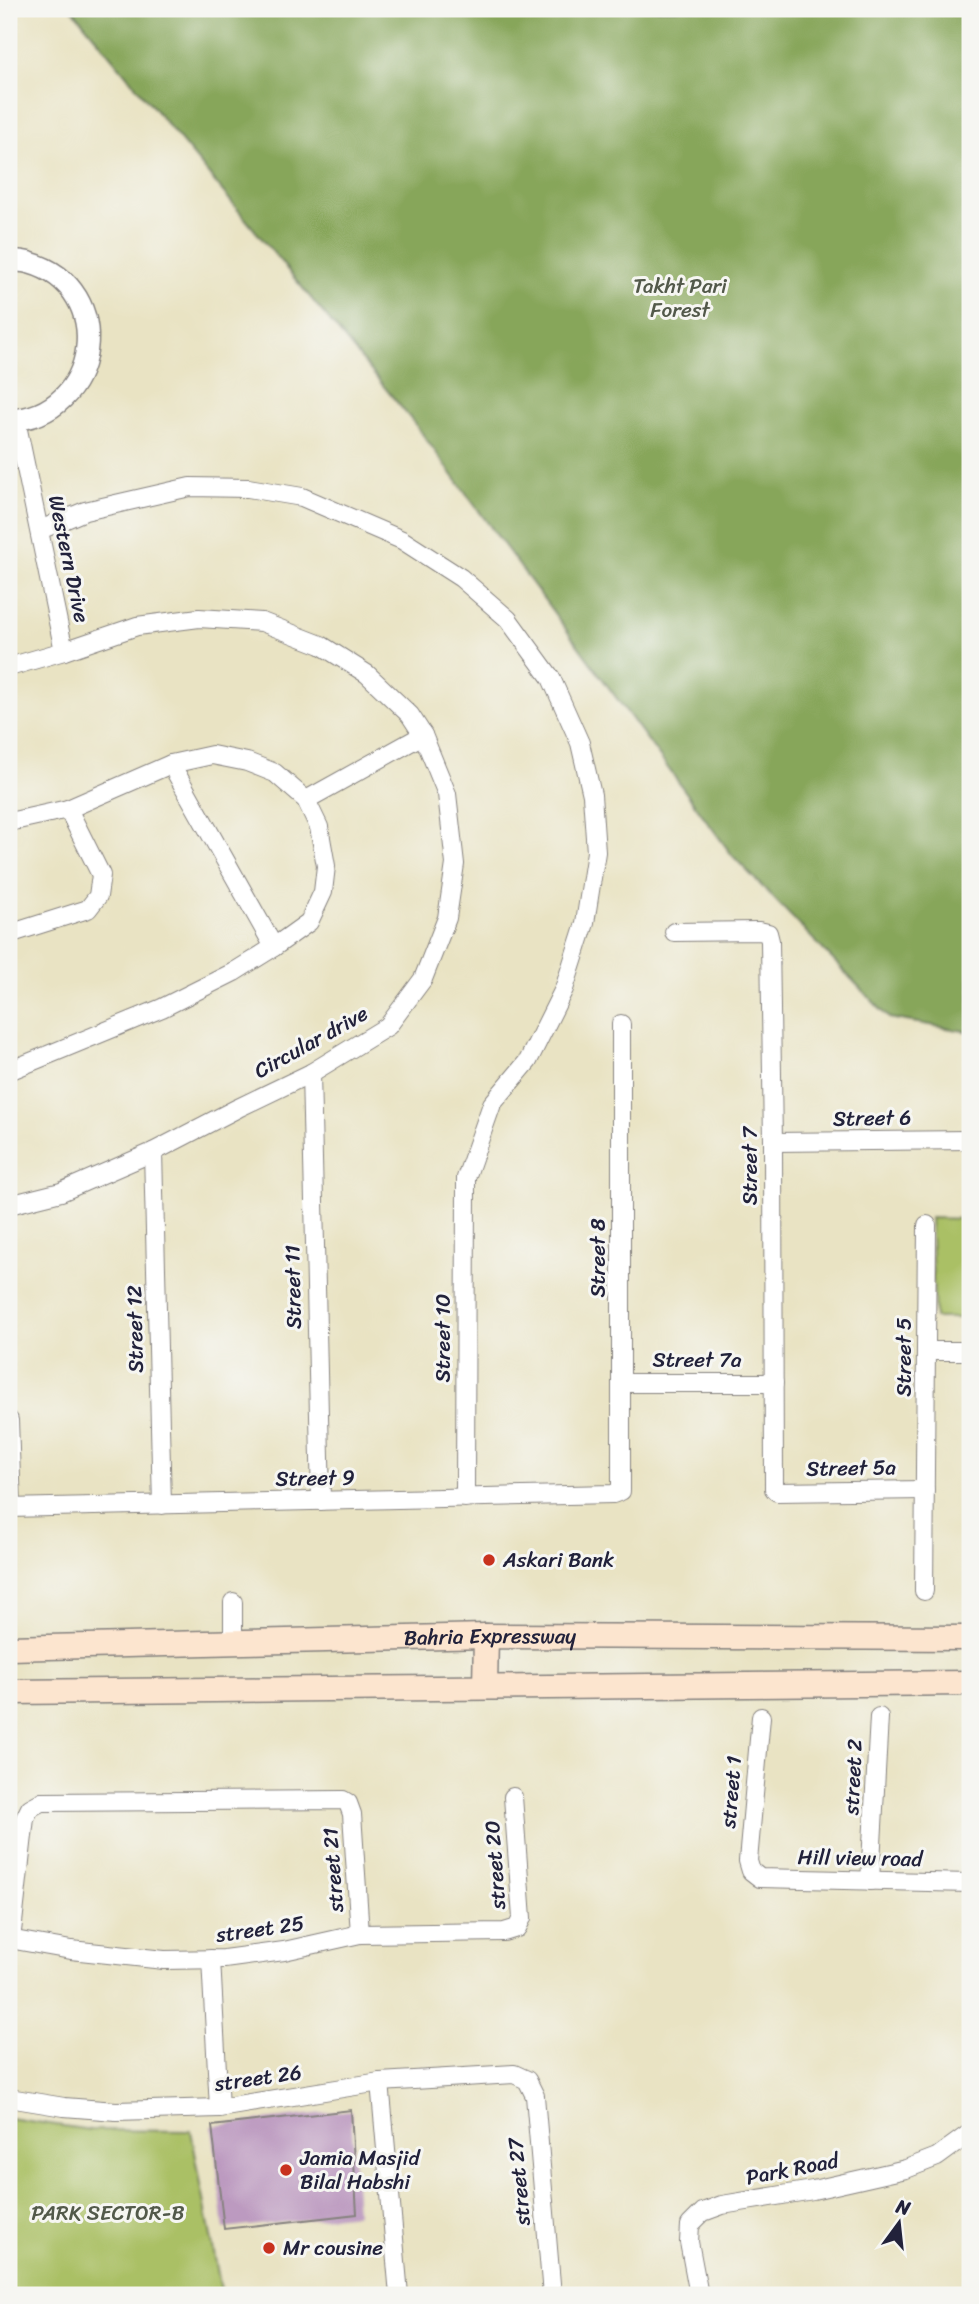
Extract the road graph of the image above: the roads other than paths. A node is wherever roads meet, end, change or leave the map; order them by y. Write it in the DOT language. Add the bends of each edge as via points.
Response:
graph roads {
  1 [pos="9,260"];
  2 [pos="12,420"];
  3 [pos="40,530"];
  4 [pos="64,650"];
  5 [pos="9,667"];
  6 [pos="423,734"];
  7 [pos="171,764"];
  8 [pos="306,800"];
  9 [pos="68,809"];
  10 [pos="9,822"];
  11 [pos="674,932"];
  12 [pos="9,934"];
  13 [pos="274,947"];
  14 [pos="621,1024"];
  15 [pos="9,1070"];
  16 [pos="311,1073"];
  17 [pos="970,1140"];
  18 [pos="773,1142"];
  19 [pos="153,1152"];
  20 [pos="9,1205"];
  21 [pos="927,1225"];
  22 [pos="927,1351"];
  23 [pos="970,1351"];
  24 [pos="621,1383"];
  25 [pos="774,1383"];
  26 [pos="9,1420"];
  27 [pos="925,1490"];
  28 [pos="621,1491"];
  29 [pos="776,1492"];
  30 [pos="465,1498"];
  31 [pos="321,1501"];
  32 [pos="162,1505"];
  33 [pos="10,1508"];
  34 [pos="924,1591"];
  35 [pos="233,1602"];
  36 [pos="486,1636"];
  37 [pos="970,1638"];
  38 [pos="233,1642"];
  39 [pos="9,1648"];
  40 [pos="970,1683"];
  41 [pos="485,1687"];
  42 [pos="9,1692"];
  43 [pos="761,1717"];
  44 [pos="879,1717"];
  45 [pos="513,1797"];
  46 [pos="751,1871"];
  47 [pos="870,1881"];
  48 [pos="970,1883"];
  49 [pos="517,1928"];
  50 [pos="360,1934"];
  51 [pos="10,1939"];
  52 [pos="211,1959"];
  53 [pos="514,2074"];
  54 [pos="380,2082"];
  55 [pos="9,2098"];
  56 [pos="219,2108"];
  57 [pos="970,2133"];
  58 [pos="399,2295"];
  59 [pos="552,2295"];
  60 [pos="699,2295"];
  1 -- 2 [label="street" via="54,274 72,291 85,314 89,339 85,365 73,388 55,405"];
  2 -- 3 [label="street, Western Drive"];
  3 -- 4 [label="street, Western Drive"];
  3 -- 30 [label="street, Street 10" via="96,508 190,487 248,488 302,497 402,540 461,578 508,619 551,678 580,743 592,794 596,852 585,923 564,989 528,1061 492,1104 466,1178"];
  4 -- 5 [label="street, Western Drive"];
  4 -- 6 [label="street, Circular drive" via="137,626 199,618 262,622 321,645 367,674"];
  6 -- 8 [label="street"];
  6 -- 16 [label="street, Circular drive" via="447,794 455,864 447,918 423,979 388,1026"];
  7 -- 8 [label="street" via="212,755 247,762 275,773"];
  7 -- 9 [label="street"];
  7 -- 13 [label="street"];
  8 -- 13 [label="street" via="324,847 323,892 309,922"];
  9 -- 10 [label="street"];
  9 -- 12 [label="street" via="101,875 98,896 88,909"];
  11 -- 18 [label="street, Street 7" via="768,933"];
  13 -- 15 [label="street" via="162,1008"];
  14 -- 24 [label="street, Street 8"];
  16 -- 19 [label="street, Circular drive"];
  16 -- 31 [label="street, Street 11"];
  17 -- 18 [label="street, Street 6"];
  18 -- 25 [label="street, Street 7"];
  19 -- 20 [label="street, Circular drive" via="61,1192"];
  19 -- 32 [label="street, Street 12"];
  21 -- 22 [label="street, Street 5"];
  22 -- 23 [label="street"];
  22 -- 27 [label="street, Street 5"];
  24 -- 25 [label="street, Street 7a"];
  24 -- 28 [label="street, Street 8"];
  25 -- 29 [label="street, Street 7" via="772,1485"];
  26 -- 33 [label="street"];
  27 -- 29 [label="street, Street 5a"];
  27 -- 34 [label="street, Street 5"];
  28 -- 30 [label="street, Street 9"];
  30 -- 31 [label="street, Street 9"];
  31 -- 32 [label="street, Street 9"];
  32 -- 33 [label="street, Street 9"];
  35 -- 38 [label="street"];
  36 -- 37 [label="main road, Bahria Expressway"];
  36 -- 38 [label="main road, Bahria Expressway"];
  36 -- 41 [label="main road"];
  38 -- 39 [label="main road, Bahria Expressway"];
  40 -- 41 [label="main road"];
  41 -- 42 [label="main road"];
  43 -- 46 [label="street, street 1" via="748,1861"];
  44 -- 47 [label="street, street 2"];
  45 -- 49 [label="street, street 20" via="522,1918"];
  46 -- 47 [label="street, Hill view road" via="761,1878"];
  47 -- 48 [label="street, Hill view road"];
  49 -- 50 [label="street, street 25" via="504,1932"];
  50 -- 51 [label="street, street 21" via="348,1803 336,1799 41,1802 25,1818"];
  50 -- 52 [label="street, street 25" via="284,1951"];
  51 -- 52 [label="street, street 25" via="164,1960"];
  52 -- 56 [label="street"];
  53 -- 54 [label="street, street 26"];
  53 -- 59 [label="street, street 27" via="527,2080 535,2096"];
  54 -- 56 [label="street, street 26"];
  54 -- 58 [label="street"];
  55 -- 56 [label="street, street 26" via="116,2112"];
  57 -- 60 [label="street, Park Road" via="937,2157 906,2169 703,2212 691,2225 689,2242"];
}
